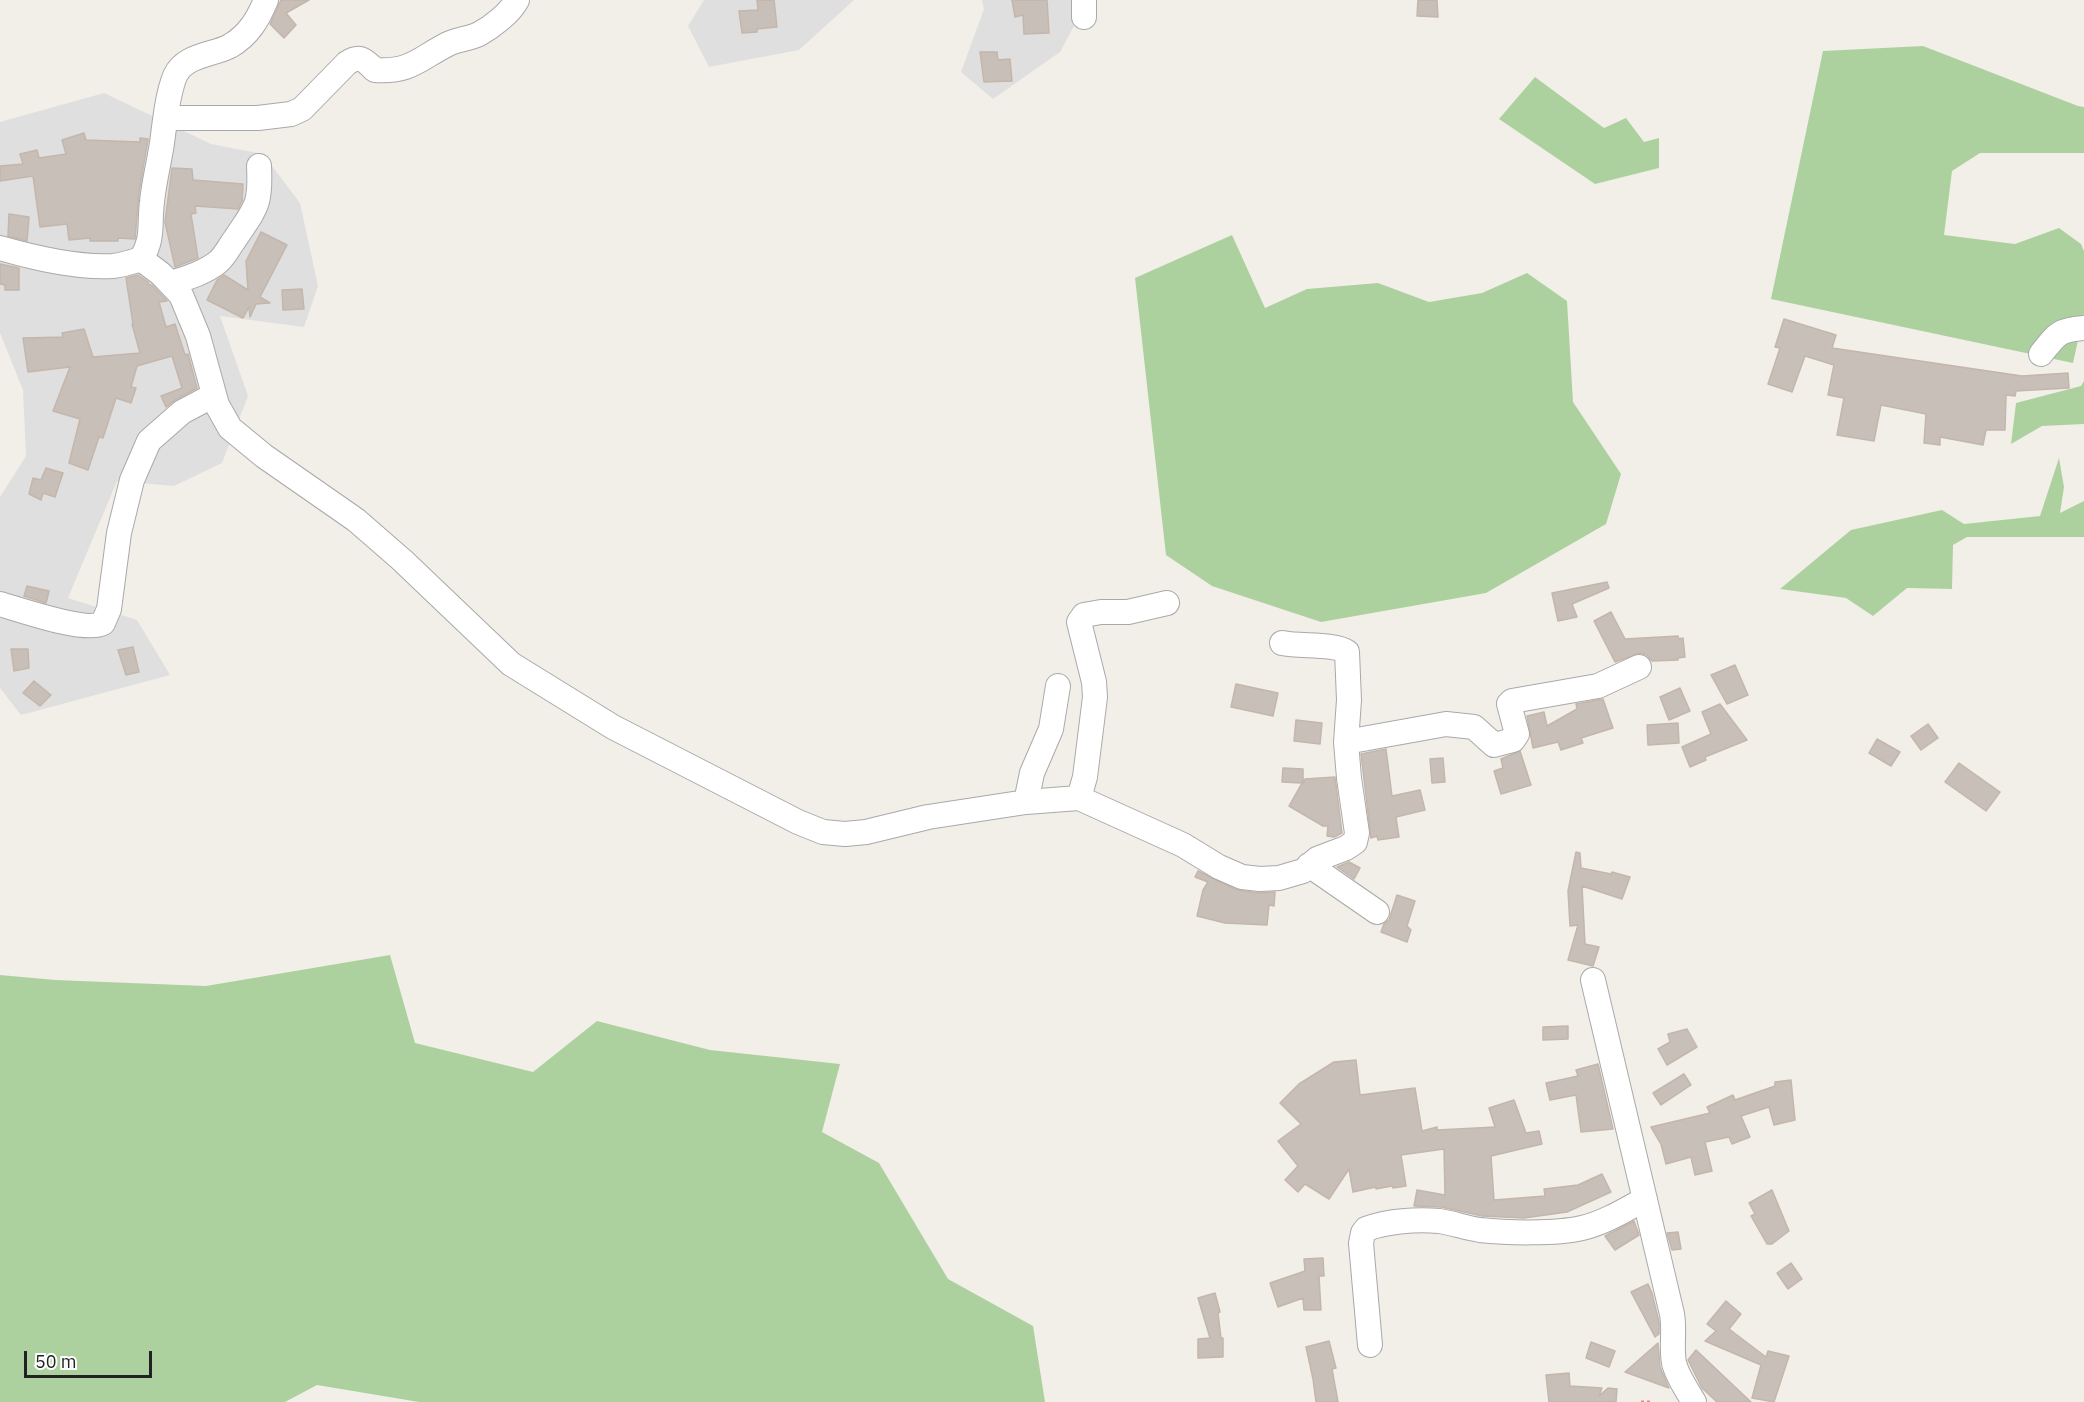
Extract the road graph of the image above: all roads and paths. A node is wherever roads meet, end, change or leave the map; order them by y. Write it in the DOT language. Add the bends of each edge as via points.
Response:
graph roads {
  1 [pos="266,0"];
  2 [pos="517,0"];
  3 [pos="166,118"];
  4 [pos="259,166"];
  5 [pos="0,248"];
  6 [pos="141,259"];
  7 [pos="171,283"];
  8 [pos="2084,328"];
  9 [pos="2041,354"];
  10 [pos="214,395"];
  11 [pos="1167,603"];
  12 [pos="0,604"];
  13 [pos="1282,643"];
  14 [pos="1639,667"];
  15 [pos="1058,686"];
  16 [pos="1346,742"];
  17 [pos="1078,798"];
  18 [pos="1026,802"];
  19 [pos="1309,865"];
  20 [pos="1377,912"];
  21 [pos="1593,980"];
  22 [pos="1645,1199"];
  23 [pos="1370,1345"];
  24 [pos="1641,1402"];
  25 [pos="1652,1402"];
  26 [pos="1694,1402"];
  1 -- 3 [label="street" via="258,19 244,36 229,47 180,68"];
  2 -- 3 [label="street" via="479,34 451,42 416,64 375,70 364,59 354,58 302,109 291,114"];
  3 -- 6 [label="street" via="149,247"];
  4 -- 7 [label="street" via="256,206 219,261"];
  5 -- 6 [label="street" via="92,266 116,266"];
  6 -- 7 [label="street"];
  7 -- 10 [label="street" via="181,295 198,336"];
  8 -- 9 [label="street" via="2067,329 2055,336"];
  10 -- 12 [label="street" via="182,412 149,441 132,480 118,532 109,609 103,623 93,627 76,624"];
  10 -- 18 [label="street" via="230,428 356,520 511,664 613,727 761,804 823,832 845,834"];
  11 -- 17 [label="street" via="1146,610 1084,615 1080,619 1095,697 1085,777"];
  13 -- 16 [label="street" via="1335,646 1347,652"];
  14 -- 16 [label="street" via="1598,686 1512,701 1509,710 1517,734 1513,740 1500,744 1490,743 1474,727 1446,724"];
  15 -- 18 [label="street" via="1051,729 1032,773"];
  16 -- 19 [label="street" via="1355,842"];
  17 -- 18 [label="street"];
  17 -- 19 [label="street" via="1183,845 1242,877 1279,878"];
  19 -- 20 [label="street"];
  21 -- 22 [label="street"];
  22 -- 23 [label="street" via="1591,1225 1568,1230 1479,1230 1440,1221 1366,1229 1361,1243"];
  22 -- 26 [label="street" via="1675,1330 1675,1366"];
  24 -- 25 [label="path"];
}
